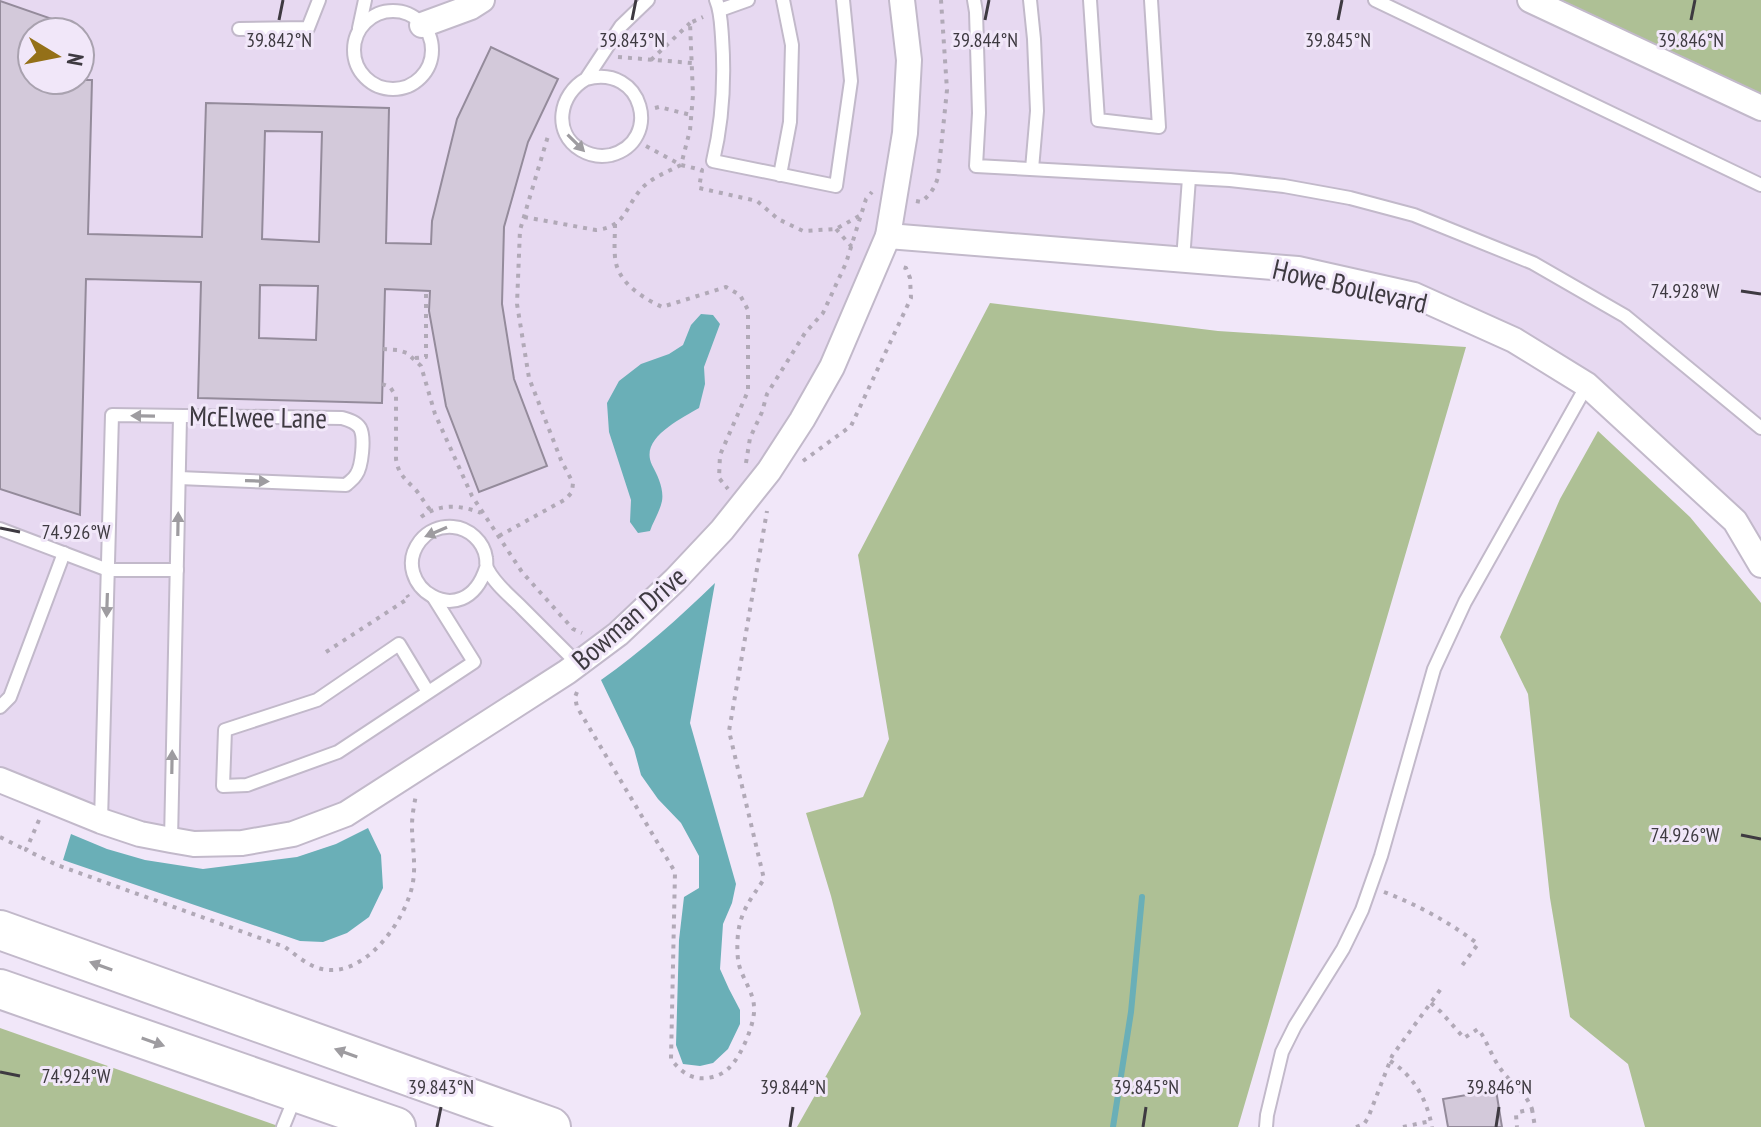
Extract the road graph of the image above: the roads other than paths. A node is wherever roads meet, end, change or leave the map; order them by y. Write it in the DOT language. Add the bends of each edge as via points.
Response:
graph roads {
  1 [pos="319,0"];
  2 [pos="365,0"];
  3 [pos="398,0"];
  4 [pos="482,0"];
  5 [pos="648,0"];
  6 [pos="748,0"];
  7 [pos="783,0"];
  8 [pos="843,0"];
  9 [pos="902,0"];
  10 [pos="974,0"];
  11 [pos="1030,0"];
  12 [pos="1090,0"];
  13 [pos="1151,0"];
  14 [pos="1375,0"];
  15 [pos="1530,0"];
  16 [pos="718,5"];
  17 [pos="415,20"];
  18 [pos="239,29"];
  19 [pos="359,31"];
  20 [pos="586,79"];
  21 [pos="1761,108"];
  22 [pos="1032,169"];
  23 [pos="780,175"];
  24 [pos="1189,178"];
  25 [pos="1761,185"];
  26 [pos="884,247"];
  27 [pos="1183,260"];
  28 [pos="1587,385"];
  29 [pos="180,417"];
  30 [pos="1761,428"];
  31 [pos="179,478"];
  32 [pos="0,529"];
  33 [pos="64,553"];
  34 [pos="1761,565"];
  35 [pos="486,568"];
  36 [pos="108,570"];
  37 [pos="177,570"];
  38 [pos="434,598"];
  39 [pos="579,675"];
  40 [pos="428,692"];
  41 [pos="0,707"];
  42 [pos="0,780"];
  43 [pos="101,821"];
  44 [pos="171,840"];
  45 [pos="0,930"];
  46 [pos="0,989"];
  47 [pos="297,1092"];
  48 [pos="283,1127"];
  49 [pos="396,1127"];
  50 [pos="551,1127"];
  51 [pos="1266,1127"];
  1 -- 18 [label="lane" via="308,28"];
  2 -- 19 [label="lane"];
  3 -- 17 [label="lane"];
  4 -- 17 [label="street"];
  5 -- 20 [label="lane" via="621,26"];
  6 -- 16 [label="lane"];
  7 -- 23 [label="lane" via="792,45 790,122"];
  8 -- 23 [label="lane" via="851,81 836,186"];
  9 -- 26 [label="street, Bowman Drive" via="909,60 905,133"];
  10 -- 22 [label="lane" via="976,166"];
  11 -- 22 [label="lane" via="1037,111"];
  12 -- 13 [label="lane" via="1098,120 1159,127"];
  14 -- 25 [label="lane"];
  15 -- 21 [label="street"];
  16 -- 23 [label="lane" via="725,76 713,161"];
  17 -- 19 [label="lane" via="389,11 371,18"];
  17 -- 19 [label="lane" via="431,42 430,61 414,83 396,89 378,86 363,75 354,49"];
  20 -- 20 [label="lane, one-way" via="565,101 565,131 573,144 592,155 622,151 638,134 642,119 635,94 604,76"];
  22 -- 24 [label="lane"];
  24 -- 27 [label="lane"];
  24 -- 30 [label="lane" via="1284,186 1363,201 1414,215 1533,263 1625,316"];
  26 -- 27 [label="street, Howe Boulevard"];
  26 -- 39 [label="street, Bowman Drive" via="832,367 769,471 722,530"];
  27 -- 28 [label="street, Howe Boulevard" via="1298,269 1414,295 1514,340"];
  28 -- 34 [label="street, Howe Boulevard" via="1735,521 1750,537"];
  28 -- 51 [label="lane" via="1465,602 1434,669 1362,910 1282,1052"];
  29 -- 31 [label="lane"];
  31 -- 29 [label="lane, McElwee Lane, one-way" via="346,485 358,473 362,436 359,427 342,418"];
  29 -- 36 [label="lane, McElwee Lane, one-way" via="112,415"];
  37 -- 31 [label="lane, one-way"];
  32 -- 33 [label="lane"];
  33 -- 36 [label="lane"];
  33 -- 41 [label="lane" via="10,697"];
  35 -- 38 [label="lane" via="473,593 447,601"];
  35 -- 38 [label="lane, one-way" via="475,536 454,527 431,531 416,548 413,571"];
  35 -- 39 [label="lane"];
  36 -- 37 [label="lane"];
  36 -- 43 [label="lane, McElwee Lane, one-way"];
  44 -- 37 [label="lane, one-way"];
  38 -- 40 [label="lane" via="474,662"];
  39 -- 44 [label="street, Bowman Drive" via="422,764 346,814 293,834 242,843"];
  40 -- 40 [label="lane" via="338,752 247,785 223,786 225,730 317,700 399,644"];
  42 -- 43 [label="street, Bowman Drive"];
  43 -- 44 [label="street, Bowman Drive"];
  50 -- 45 [label="highway, one-way"];
  46 -- 47 [label="highway, one-way"];
  47 -- 48 [label="lane"];
  47 -- 49 [label="highway"];
}
